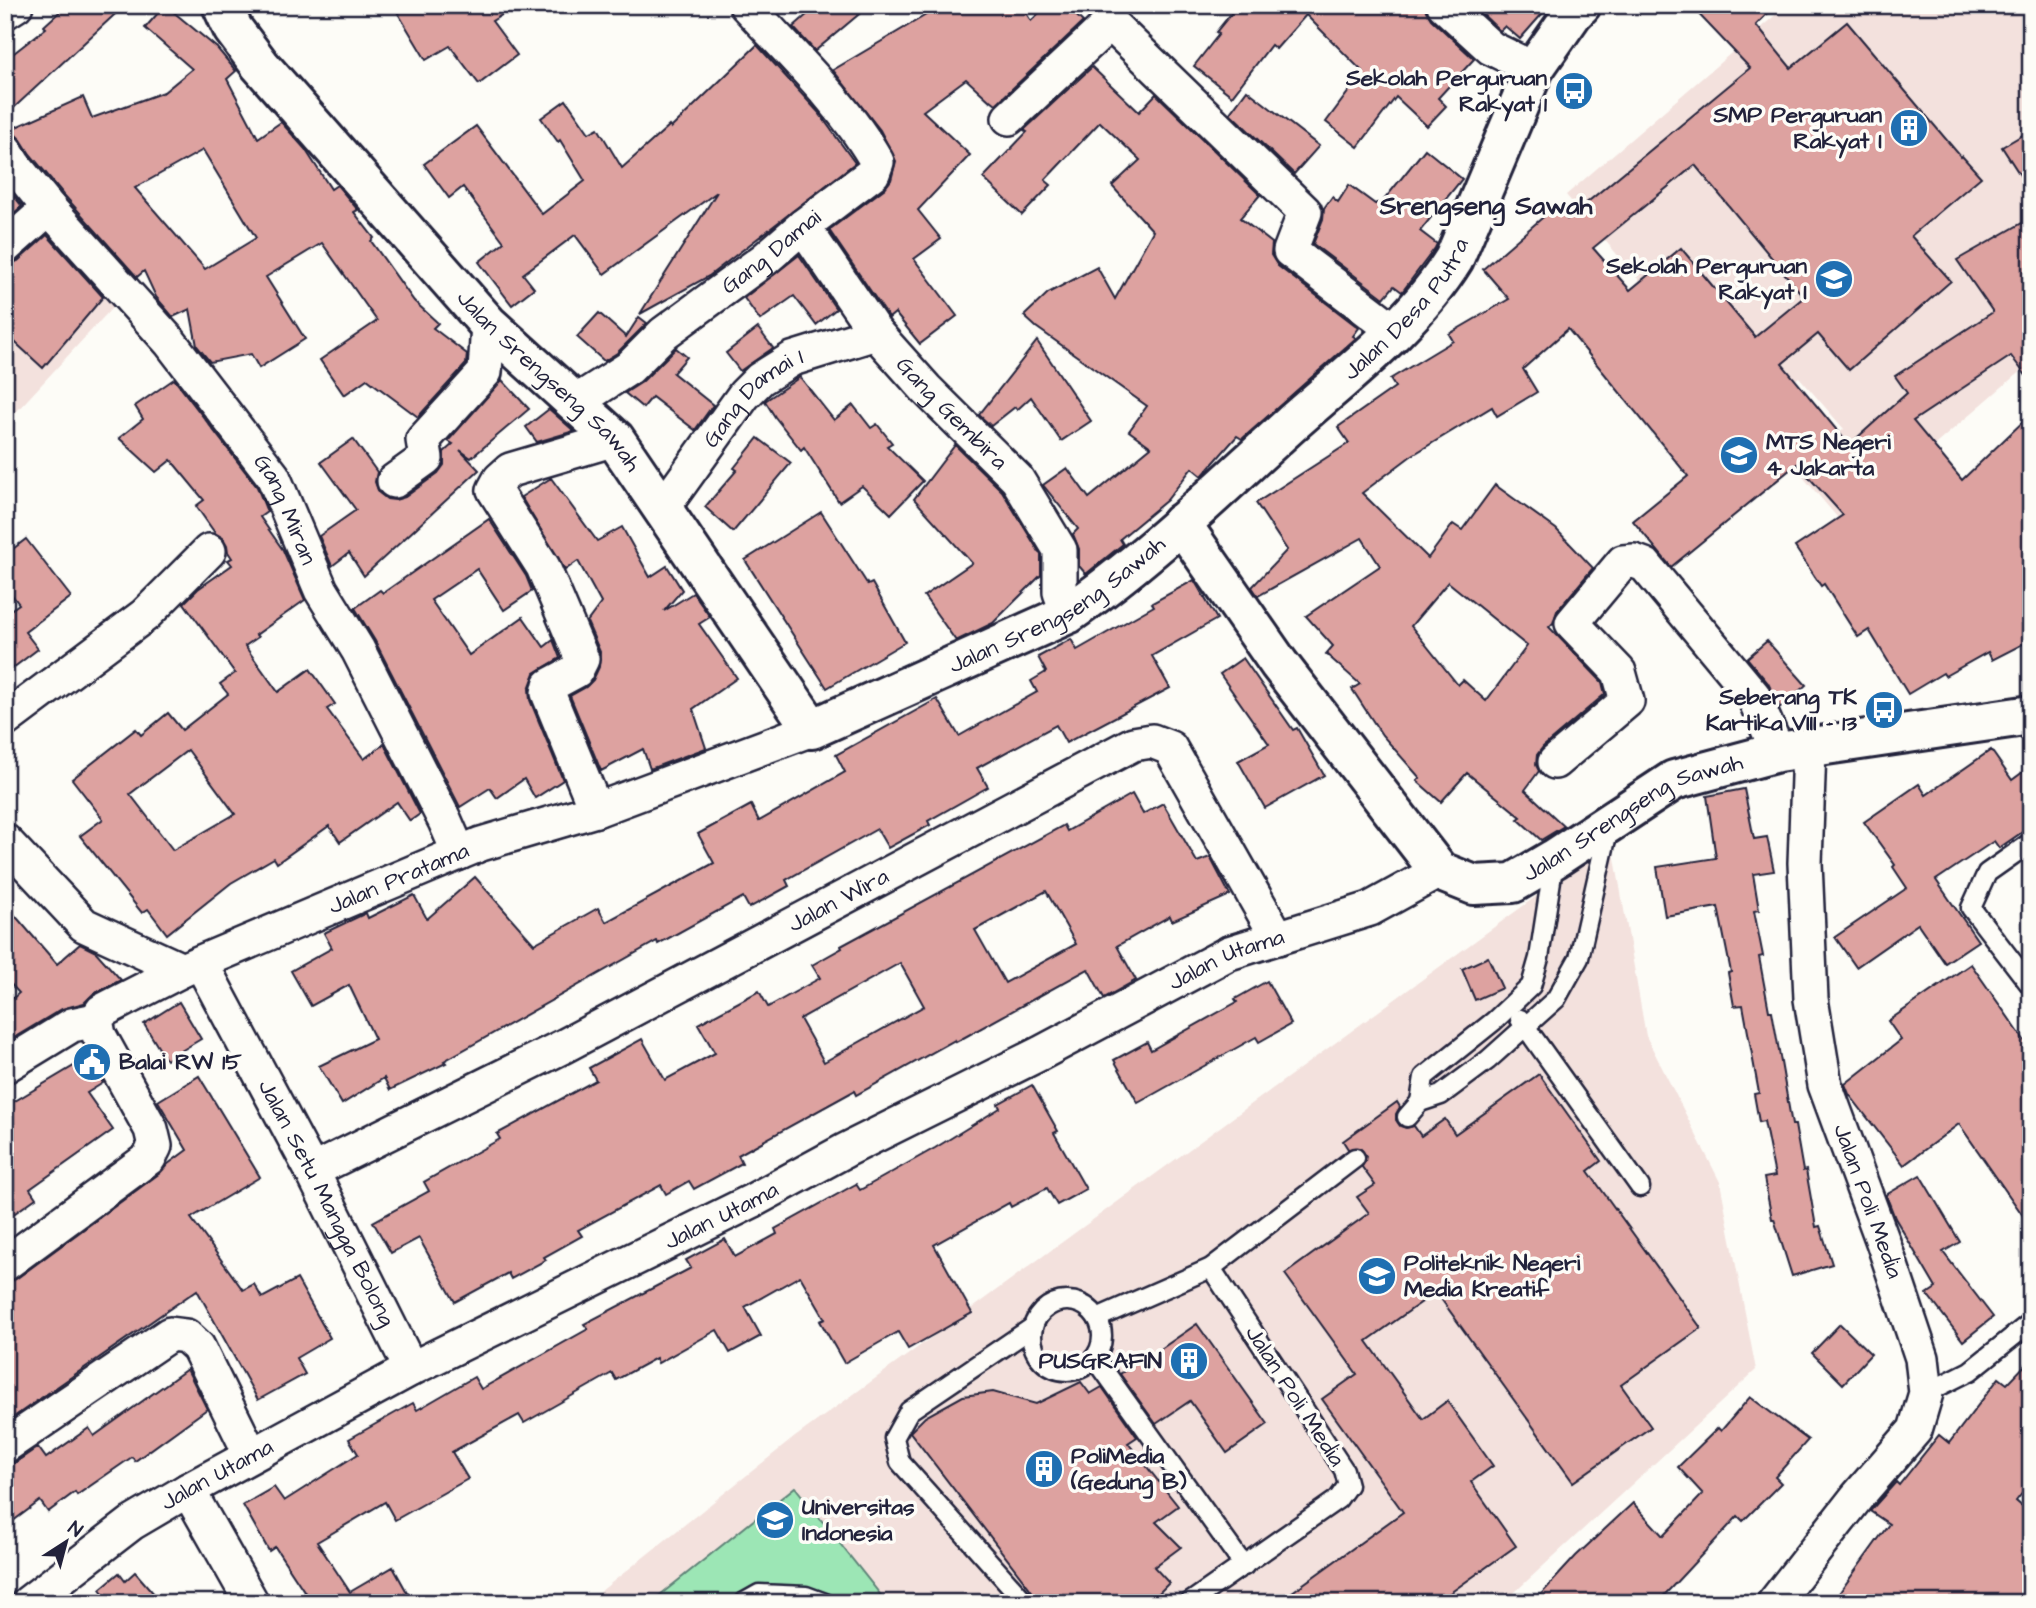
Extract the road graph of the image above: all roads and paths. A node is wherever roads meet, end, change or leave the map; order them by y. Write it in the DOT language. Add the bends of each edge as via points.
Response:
graph roads {
  1 [pos="16,5"];
  2 [pos="222,5"];
  3 [pos="746,5"];
  4 [pos="1444,5"];
  5 [pos="1581,5"];
  6 [pos="5,12"];
  7 [pos="1101,14"];
  8 [pos="1534,69"];
  9 [pos="1009,118"];
  10 [pos="5,150"];
  11 [pos="49,208"];
  12 [pos="803,226"];
  13 [pos="5,247"];
  14 [pos="488,324"];
  15 [pos="1395,331"];
  16 [pos="876,333"];
  17 [pos="576,402"];
  18 [pos="615,439"];
  19 [pos="394,481"];
  20 [pos="663,508"];
  21 [pos="1181,523"];
  22 [pos="209,551"];
  23 [pos="1068,614"];
  24 [pos="2031,715"];
  25 [pos="5,720"];
  26 [pos="812,729"];
  27 [pos="1793,750"];
  28 [pos="1555,762"];
  29 [pos="596,810"];
  30 [pos="1609,822"];
  31 [pos="5,841"];
  32 [pos="2031,842"];
  33 [pos="459,853"];
  34 [pos="1554,859"];
  35 [pos="1439,871"];
  36 [pos="1279,938"];
  37 [pos="192,966"];
  38 [pos="2031,986"];
  39 [pos="1511,1005"];
  40 [pos="96,1020"];
  41 [pos="1525,1027"];
  42 [pos="5,1066"];
  43 [pos="1420,1102"];
  44 [pos="1407,1117"];
  45 [pos="1355,1158"];
  46 [pos="312,1171"];
  47 [pos="1640,1187"];
  48 [pos="5,1264"];
  49 [pos="1211,1268"];
  50 [pos="1097,1318"];
  51 [pos="2031,1322"];
  52 [pos="1033,1327"];
  53 [pos="1095,1358"];
  54 [pos="411,1369"];
  55 [pos="1926,1393"];
  56 [pos="5,1446"];
  57 [pos="251,1455"];
  58 [pos="188,1490"];
  59 [pos="1244,1566"];
  60 [pos="45,1598"];
  61 [pos="252,1603"];
  62 [pos="743,1603"];
  63 [pos="825,1603"];
  64 [pos="1026,1603"];
  65 [pos="1189,1603"];
  66 [pos="1774,1603"];
  1 -- 6 [label="street"];
  2 -- 14 [label="street, Jalan Srengseng Sawah" via="233,29 260,65"];
  3 -- 12 [label="street, Gang Damai" via="813,77 877,162 873,173"];
  4 -- 8 [label="street" via="1491,48"];
  5 -- 8 [label="street, Jalan Desa Putra"];
  7 -- 9 [label="street"];
  7 -- 15 [label="street" via="1305,212 1290,251"];
  8 -- 15 [label="street, Jalan Desa Putra" via="1454,259 1436,288"];
  10 -- 11 [label="street, Gang Miran"];
  11 -- 13 [label="street"];
  11 -- 33 [label="street, Gang Miran" via="170,342 273,476 321,590 358,650"];
  12 -- 16 [label="street, Gang Gembira"];
  12 -- 17 [label="street, Gang Damai" via="664,333 629,368"];
  14 -- 17 [label="street, Jalan Srengseng Sawah"];
  14 -- 19 [label="street" via="485,372 423,440 426,458"];
  15 -- 21 [label="street, Jalan Desa Putra"];
  16 -- 20 [label="street, Gang Damai I" via="792,359 760,379"];
  16 -- 23 [label="street, Gang Gembira" via="1017,479 1060,550 1060,592"];
  17 -- 18 [label="street, Jalan Srengseng Sawah"];
  18 -- 20 [label="street, Jalan Srengseng Sawah"];
  18 -- 29 [label="street" via="510,470 494,490 543,567 582,659 576,671 550,685 548,693"];
  20 -- 26 [label="street, Jalan Srengseng Sawah"];
  21 -- 23 [label="street, Jalan Srengseng Sawah"];
  21 -- 35 [label="street, Jalan Srengseng Sawah" via="1279,664"];
  22 -- 25 [label="street" via="145,615"];
  23 -- 26 [label="street, Jalan Srengseng Sawah"];
  24 -- 27 [label="street, Jalan Srengseng Sawah"];
  26 -- 29 [label="street, Jalan Pratama"];
  27 -- 28 [label="street" via="1646,565 1634,561 1623,562 1572,623 1619,671 1627,701"];
  27 -- 30 [label="street, Jalan Srengseng Sawah" via="1674,780"];
  27 -- 55 [label="street, Jalan Poli Media" via="1805,863 1811,999 1825,1085 1922,1358"];
  29 -- 33 [label="street, Jalan Pratama"];
  30 -- 34 [label="street, Jalan Srengseng Sawah"];
  30 -- 41 [label="lane" via="1579,958 1556,999"];
  31 -- 37 [label="street" via="84,925"];
  32 -- 38 [label="lane" via="1986,873 1971,908"];
  33 -- 37 [label="street, Jalan Pratama"];
  34 -- 35 [label="street, Jalan Srengseng Sawah" via="1513,883 1474,885"];
  34 -- 39 [label="lane" via="1531,986"];
  35 -- 36 [label="street, Jalan Utama" via="1370,909"];
  36 -- 46 [label="street, Jalan Wira" via="1170,748 1152,741 1133,744 564,1046"];
  36 -- 54 [label="street, Jalan Utama" via="1230,953 752,1201"];
  37 -- 40 [label="street, Jalan Pratama" via="102,1011"];
  37 -- 46 [label="street, Jalan Setu Mangga Bolong"];
  39 -- 41 [label="lane"];
  39 -- 43 [label="lane" via="1424,1077"];
  40 -- 42 [label="street, Jalan Pratama" via="72,1025"];
  40 -- 48 [label="street" via="99,1035 151,1129 155,1146 149,1158"];
  41 -- 43 [label="lane" via="1441,1095"];
  41 -- 47 [label="lane"];
  43 -- 44 [label="lane"];
  45 -- 49 [label="lane"];
  46 -- 54 [label="street, Jalan Setu Mangga Bolong"];
  49 -- 50 [label="lane"];
  49 -- 59 [label="lane, Jalan Poli Media" via="1344,1470 1348,1485 1338,1499"];
  50 -- 52 [label="lane" via="1086,1306 1071,1301 1054,1303 1041,1312"];
  50 -- 53 [label="lane" via="1102,1331"];
  51 -- 55 [label="lane" via="1970,1371"];
  52 -- 53 [label="lane" via="1037,1353 1058,1370 1084,1367"];
  52 -- 64 [label="lane" via="909,1411 894,1438 900,1462"];
  53 -- 59 [label="lane"];
  54 -- 57 [label="street, Jalan Utama"];
  55 -- 66 [label="street, Jalan Poli Media" via="1915,1430"];
  56 -- 57 [label="street" via="170,1334 186,1336 198,1348"];
  57 -- 58 [label="street, Jalan Utama"];
  58 -- 60 [label="street, Jalan Utama" via="132,1523"];
  58 -- 61 [label="street"];
  59 -- 65 [label="lane"];
  62 -- 63 [label="lane" via="759,1594 806,1596"];
}
